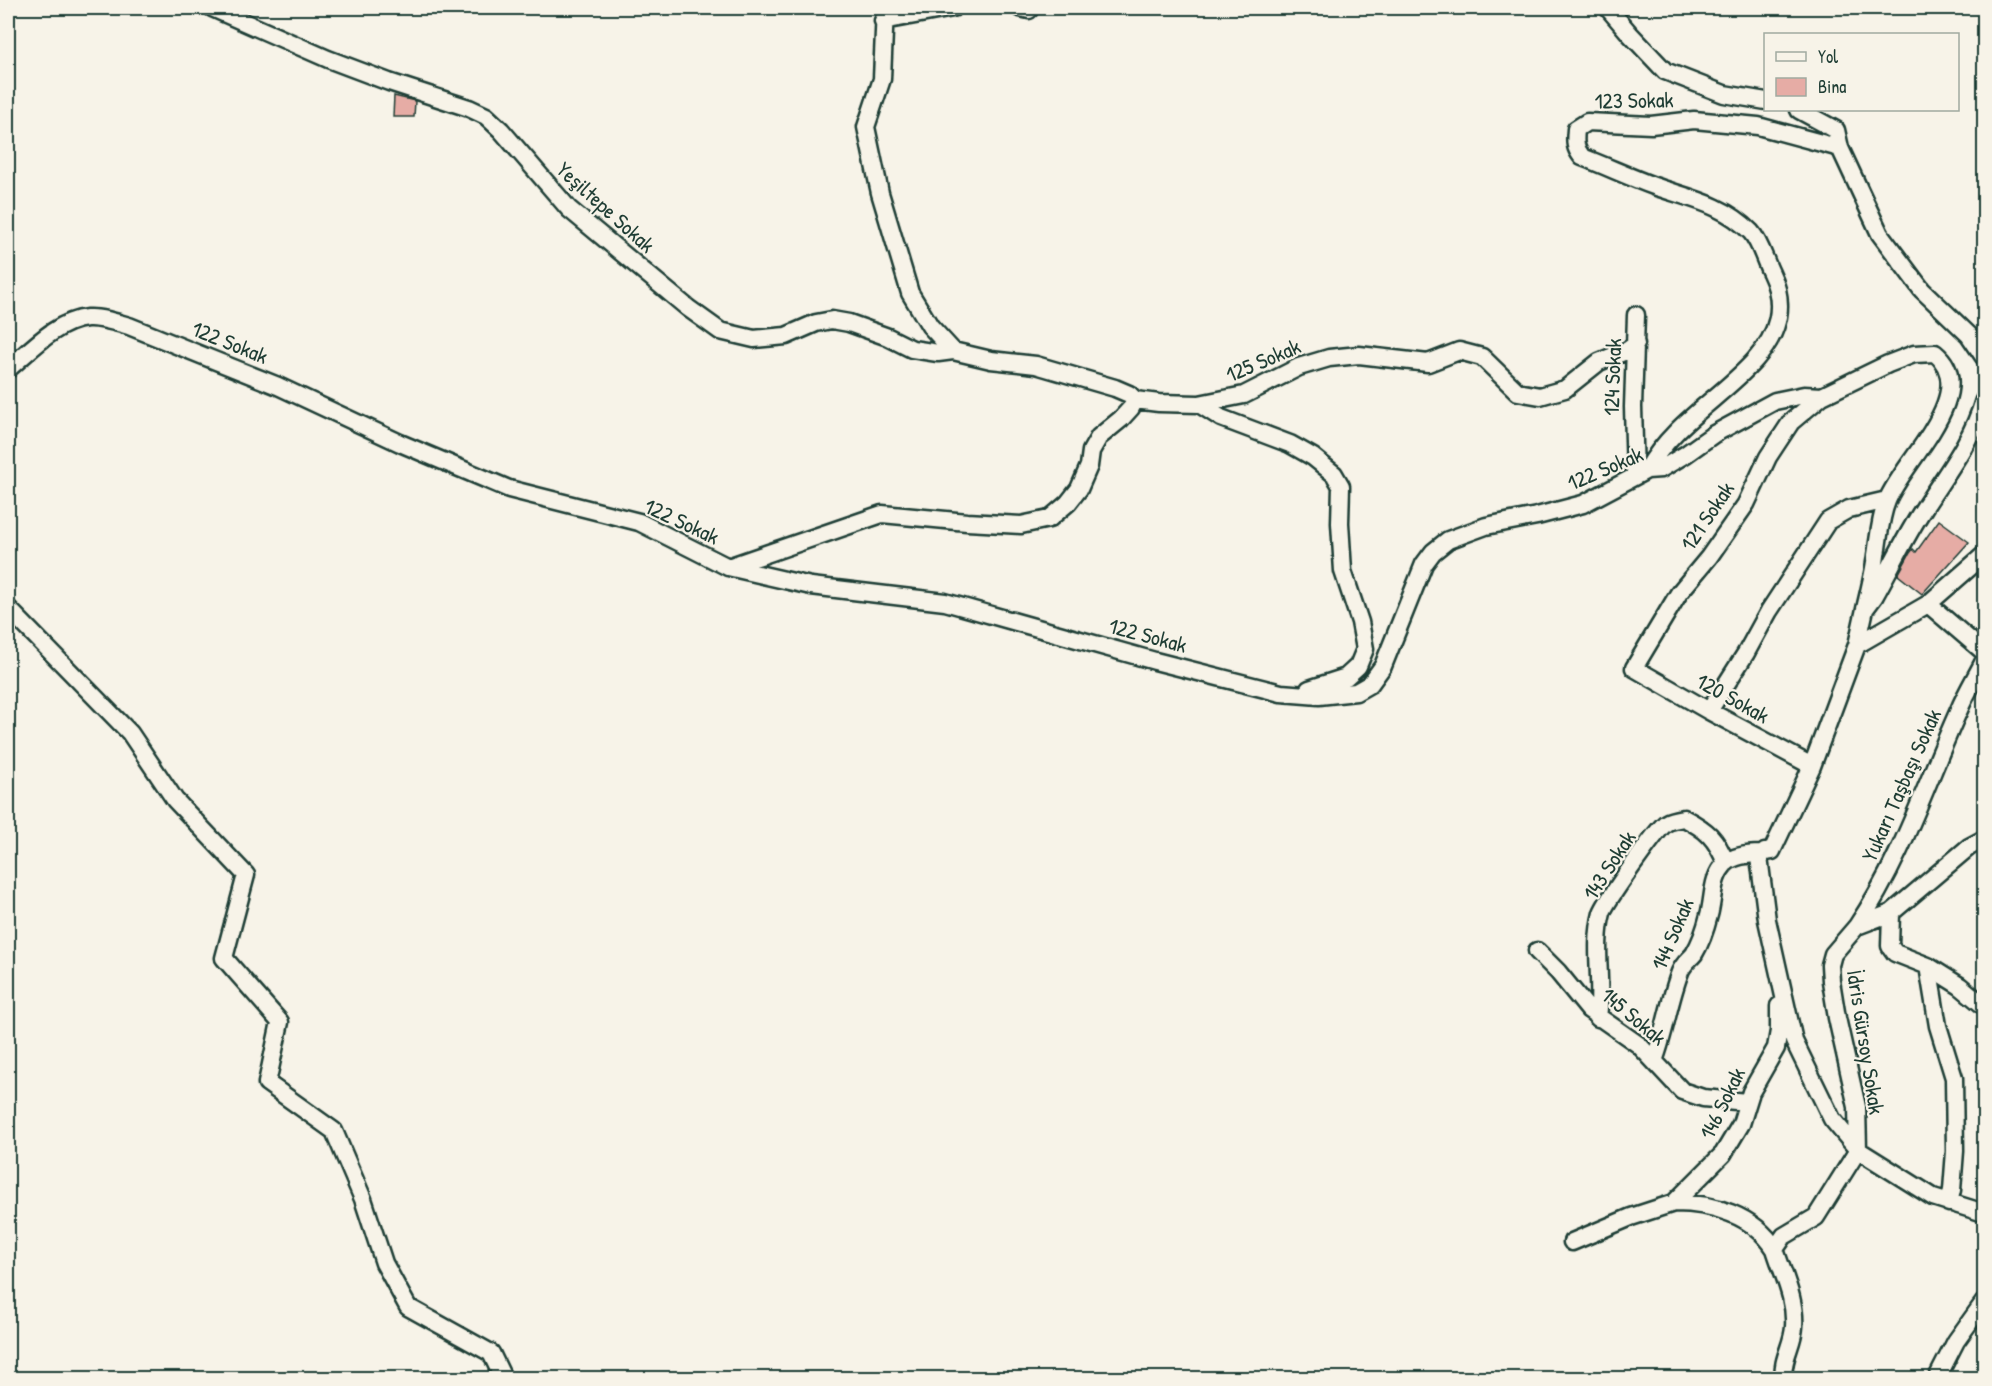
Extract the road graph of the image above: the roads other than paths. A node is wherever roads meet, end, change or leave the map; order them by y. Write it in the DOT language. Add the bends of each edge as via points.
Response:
graph roads {
  1 [pos="212,8"];
  2 [pos="953,8"];
  3 [pos="1608,8"];
  4 [pos="884,14"];
  5 [pos="1764,101"];
  6 [pos="1801,111"];
  7 [pos="1840,148"];
  8 [pos="1636,315"];
  9 [pos="1636,344"];
  10 [pos="952,351"];
  11 [pos="1984,357"];
  12 [pos="8,369"];
  13 [pos="1822,396"];
  14 [pos="1135,400"];
  15 [pos="1984,400"];
  16 [pos="1199,404"];
  17 [pos="1641,473"];
  18 [pos="1887,500"];
  19 [pos="1984,555"];
  20 [pos="728,567"];
  21 [pos="1928,604"];
  22 [pos="8,608"];
  23 [pos="1865,609"];
  24 [pos="1857,645"];
  25 [pos="1984,652"];
  26 [pos="1984,661"];
  27 [pos="1634,668"];
  28 [pos="1281,693"];
  29 [pos="1709,711"];
  30 [pos="1812,766"];
  31 [pos="1984,839"];
  32 [pos="1761,854"];
  33 [pos="1726,863"];
  34 [pos="1891,913"];
  35 [pos="1857,926"];
  36 [pos="1537,951"];
  37 [pos="1928,966"];
  38 [pos="1777,968"];
  39 [pos="1984,1006"];
  40 [pos="1598,1018"];
  41 [pos="1654,1061"];
  42 [pos="1747,1102"];
  43 [pos="1858,1150"];
  44 [pos="1674,1203"];
  45 [pos="1949,1203"];
  46 [pos="1984,1213"];
  47 [pos="1572,1242"];
  48 [pos="1775,1249"];
  49 [pos="1984,1302"];
  50 [pos="503,1378"];
  51 [pos="1784,1378"];
  52 [pos="1937,1378"];
  1 -- 10 [label="street, Yeşiltepe Sokak" via="328,59 486,116 568,209 720,331 754,339 786,336 832,320 878,333 912,349"];
  2 -- 4 [label="street"];
  3 -- 5 [label="street" via="1665,71 1724,94"];
  4 -- 10 [label="street" via="882,79 866,127 868,138 910,293 930,326"];
  6 -- 7 [label="street" via="1836,130"];
  7 -- 11 [label="street" via="1880,234 1922,290 1969,335"];
  7 -- 17 [label="street, 123 Sokak" via="1758,126 1694,120 1651,125 1587,122 1576,129 1576,150 1582,157 1701,200 1735,219 1753,234 1777,285 1781,311 1770,339 1755,360 1672,436"];
  8 -- 9 [label="street, 124 Sokak"];
  9 -- 16 [label="street, 125 Sokak" via="1599,362 1565,389 1540,396 1518,392 1482,357 1459,351 1428,363 1359,355 1329,358 1299,367 1244,395"];
  9 -- 17 [label="street, 124 Sokak" via="1633,407"];
  10 -- 14 [label="street, Yeşiltepe Sokak" via="1036,365 1115,388"];
  12 -- 20 [label="street, 122 Sokak" via="61,326 86,318 104,319 278,386 509,489 639,522"];
  13 -- 17 [label="street, 122 Sokak" via="1775,401 1661,468"];
  13 -- 18 [label="street, 122 Sokak" via="1914,354 1935,353 1944,360 1950,381 1943,408"];
  13 -- 27 [label="street, 121 Sokak" via="1791,422 1768,457 1746,504 1679,593"];
  14 -- 16 [label="street, 125 Sokak"];
  14 -- 20 [label="street" via="1121,419 1099,437 1090,451 1089,466 1079,489 1049,519 1021,525 882,514"];
  15 -- 23 [label="street" via="1968,440"];
  16 -- 28 [label="street, 125 Sokak" via="1221,418 1313,457 1334,474 1341,486 1343,571 1365,649 1358,666 1346,677 1318,687"];
  17 -- 28 [label="street, 122 Sokak" via="1583,504 1486,526 1448,540 1424,564 1383,666 1370,684 1356,692 1319,696"];
  18 -- 23 [label="street, 122 Sokak"];
  18 -- 29 [label="street" via="1849,509 1828,521"];
  19 -- 21 [label="street"];
  20 -- 28 [label="street, 122 Sokak" via="811,586 945,602"];
  21 -- 24 [label="street"];
  21 -- 25 [label="street"];
  22 -- 50 [label="street" via="130,733 175,800 246,875 224,958 280,1022 267,1083 334,1131 363,1199 384,1263 408,1306 491,1353"];
  23 -- 24 [label="street, 122 Sokak"];
  24 -- 30 [label="street, 122 Sokak"];
  26 -- 35 [label="street, Yukarı Taşbaşı Sokak" via="1912,823 1874,902"];
  27 -- 29 [label="street, 120 Sokak"];
  29 -- 30 [label="street, 120 Sokak"];
  30 -- 32 [label="street, 122 Sokak" via="1772,851"];
  31 -- 34 [label="street, İdris Gürsoy Sokak" via="1969,847"];
  32 -- 33 [label="street" via="1737,857"];
  32 -- 38 [label="street" via="1767,920"];
  33 -- 40 [label="street, 143 Sokak" via="1720,848 1704,829 1684,818 1666,823 1642,850 1602,911 1597,950"];
  33 -- 41 [label="street, 144 Sokak" via="1717,875 1700,939 1681,968"];
  34 -- 35 [label="street, İdris Gürsoy Sokak"];
  34 -- 37 [label="street" via="1890,946 1895,953"];
  35 -- 43 [label="street, İdris Gürsoy Sokak" via="1833,954 1830,965 1837,1018 1857,1107"];
  36 -- 40 [label="street, 145 Sokak"];
  37 -- 39 [label="street"];
  37 -- 45 [label="street" via="1938,1026 1953,1078 1955,1151"];
  38 -- 42 [label="street, 146 Sokak" via="1776,1048"];
  38 -- 43 [label="street" via="1794,1041 1832,1119"];
  40 -- 41 [label="street, 145 Sokak" via="1639,1045"];
  41 -- 42 [label="street, 145 Sokak" via="1682,1091 1695,1097"];
  42 -- 44 [label="street, 146 Sokak" via="1741,1124 1724,1154"];
  43 -- 45 [label="street"];
  43 -- 48 [label="street" via="1816,1217 1784,1236"];
  44 -- 47 [label="street, 146 Sokak"];
  44 -- 48 [label="street" via="1729,1212 1748,1221"];
  45 -- 46 [label="street"];
  48 -- 51 [label="street" via="1794,1308"];
  49 -- 52 [label="street" via="1956,1341"];
}
